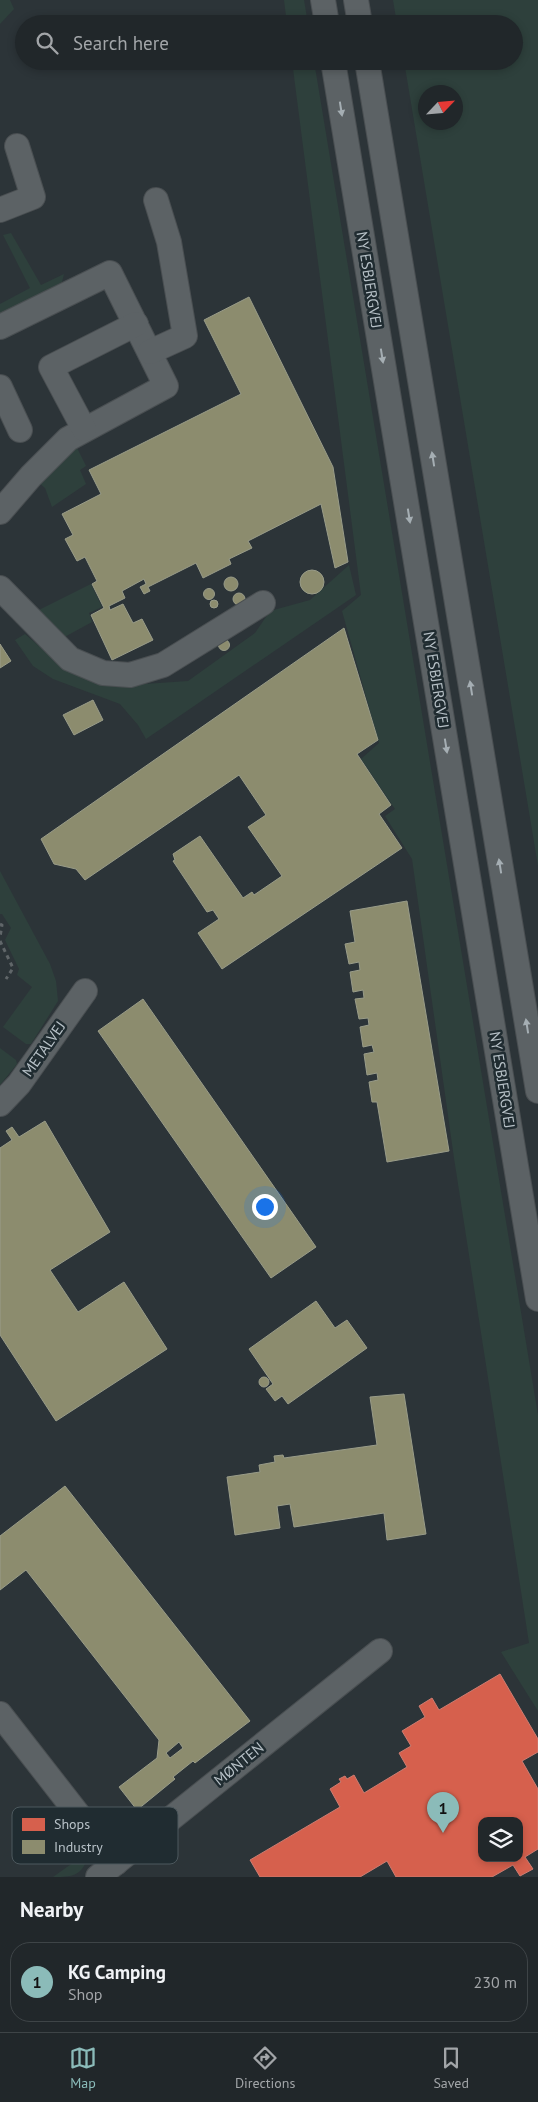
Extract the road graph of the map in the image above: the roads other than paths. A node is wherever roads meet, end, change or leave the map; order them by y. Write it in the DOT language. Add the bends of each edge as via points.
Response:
graph roads {
  1 [pos="323,0"];
  2 [pos="356,0"];
  3 [pos="326,15"];
  4 [pos="358,15"];
  5 [pos="334,70"];
  6 [pos="368,70"];
  7 [pos="17,146"];
  8 [pos="156,200"];
  9 [pos="0,210"];
  10 [pos="136,324"];
  11 [pos="0,327"];
  12 [pos="150,352"];
  13 [pos="0,387"];
  14 [pos="84,429"];
  15 [pos="20,430"];
  16 [pos="0,512"];
  17 [pos="0,588"];
  18 [pos="263,603"];
  19 [pos="85,992"];
  20 [pos="538,1091"];
  21 [pos="0,1104"];
  22 [pos="538,1299"];
  23 [pos="380,1651"];
  24 [pos="0,1714"];
  25 [pos="64,1807"];
  26 [pos="178,1813"];
  1 -- 3 [label="street"];
  2 -- 4 [label="street"];
  5 -- 22 [label="street, NY ESBJERGVEJ, one-way"];
  20 -- 6 [label="street, one-way"];
  7 -- 9 [label="street" via="33,197"];
  8 -- 12 [label="street" via="168,242 185,336"];
  10 -- 11 [label="street" via="110,273"];
  10 -- 12 [label="street"];
  10 -- 14 [label="street" via="51,367"];
  12 -- 14 [label="street" via="166,386"];
  13 -- 15 [label="street"];
  14 -- 16 [label="street" via="61,445"];
  17 -- 18 [label="street" via="70,659 104,673 130,675 163,666"];
  19 -- 21 [label="street, METALVEJ" via="19,1084"];
  23 -- 26 [label="street, MØNTEN"];
  24 -- 25 [label="street"];
}
